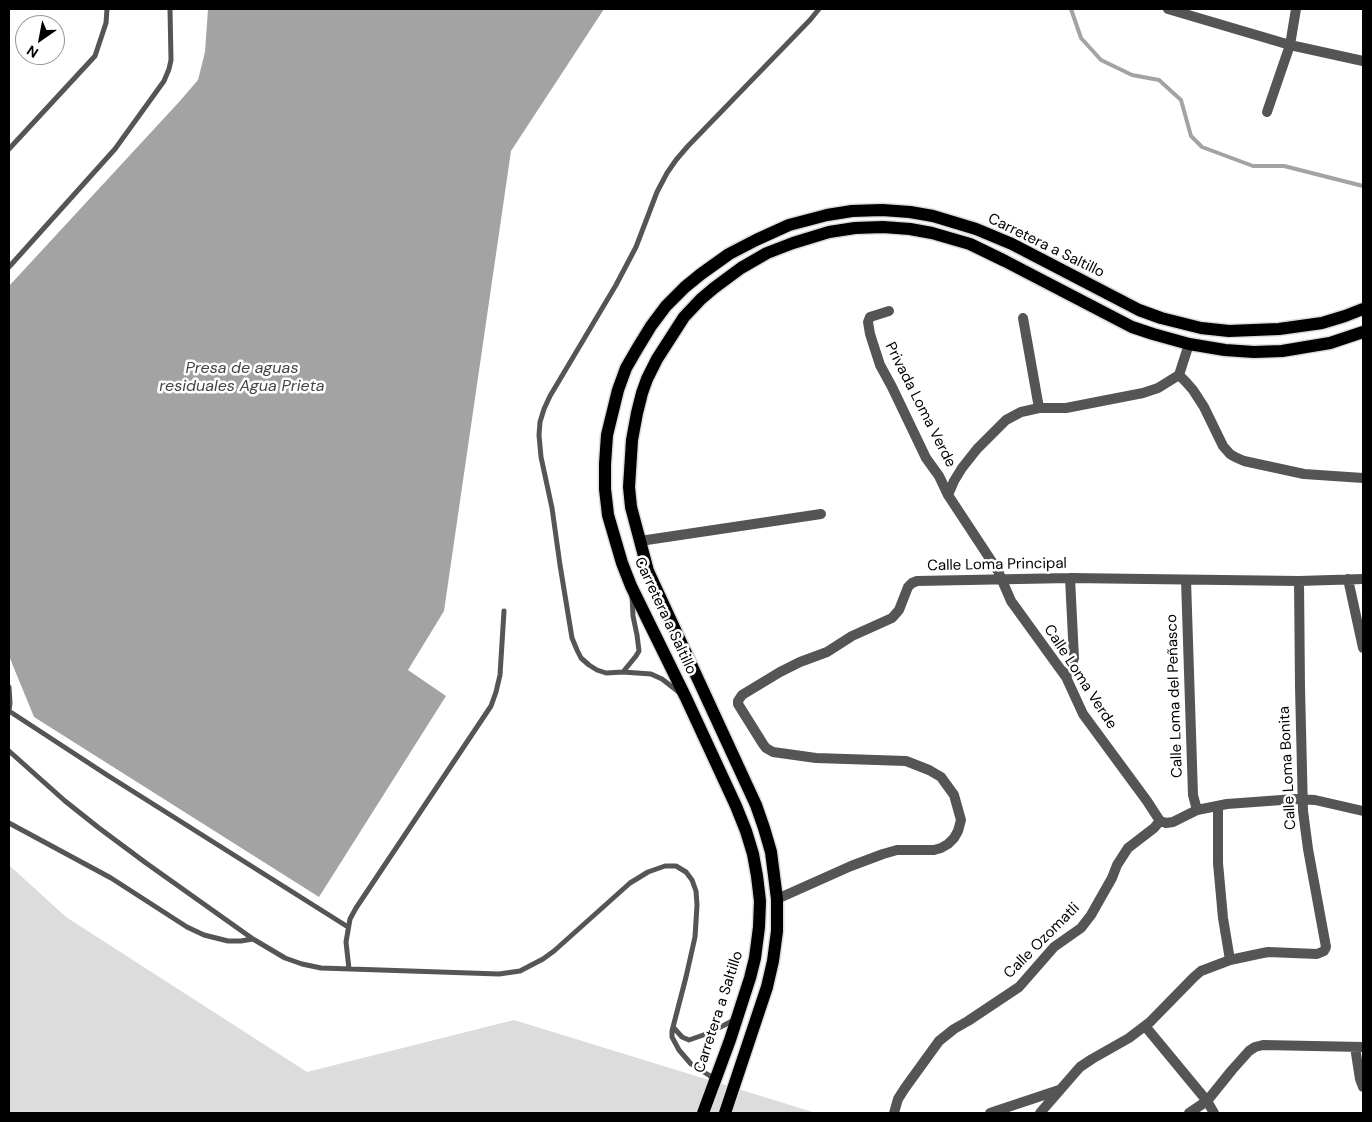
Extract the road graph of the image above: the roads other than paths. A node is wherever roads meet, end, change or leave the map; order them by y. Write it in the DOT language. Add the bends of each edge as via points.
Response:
graph roads {
  1 [pos="108,9"];
  2 [pos="170,9"];
  3 [pos="819,9"];
  4 [pos="1168,9"];
  5 [pos="1296,9"];
  6 [pos="1290,45"];
  7 [pos="1363,61"];
  8 [pos="1268,112"];
  9 [pos="9,149"];
  10 [pos="9,267"];
  11 [pos="1363,308"];
  12 [pos="889,311"];
  13 [pos="1023,318"];
  14 [pos="1363,332"];
  15 [pos="1189,344"];
  16 [pos="1179,376"];
  17 [pos="1039,408"];
  18 [pos="1363,478"];
  19 [pos="948,496"];
  20 [pos="821,514"];
  21 [pos="640,541"];
  22 [pos="1070,578"];
  23 [pos="1348,579"];
  24 [pos="1363,579"];
  25 [pos="1002,580"];
  26 [pos="1186,580"];
  27 [pos="1299,580"];
  28 [pos="631,586"];
  29 [pos="504,611"];
  30 [pos="1363,648"];
  31 [pos="623,672"];
  32 [pos="1066,677"];
  33 [pos="9,687"];
  34 [pos="686,698"];
  35 [pos="9,751"];
  36 [pos="1304,798"];
  37 [pos="1218,806"];
  38 [pos="1197,810"];
  39 [pos="1363,811"];
  40 [pos="1160,821"];
  41 [pos="9,823"];
  42 [pos="777,899"];
  43 [pos="348,927"];
  44 [pos="253,939"];
  45 [pos="1230,960"];
  46 [pos="349,969"];
  47 [pos="736,1019"];
  48 [pos="1145,1026"];
  49 [pos="673,1027"];
  50 [pos="1359,1047"];
  51 [pos="715,1079"];
  52 [pos="1363,1088"];
  53 [pos="1060,1089"];
  54 [pos="1207,1101"];
  55 [pos="703,1113"];
  56 [pos="725,1113"];
  57 [pos="894,1113"];
  58 [pos="990,1113"];
  59 [pos="1040,1113"];
  60 [pos="1189,1113"];
  61 [pos="1214,1113"];
  1 -- 9 [label="lane" via="96,56"];
  2 -- 10 [label="lane" via="171,60 164,81 115,149"];
  3 -- 31 [label="lane" via="671,166 657,192 636,247 544,409 540,429 541,457 572,638 581,658 589,665 606,672"];
  4 -- 6 [label="street"];
  5 -- 6 [label="street"];
  6 -- 7 [label="street"];
  6 -- 8 [label="street"];
  11 -- 28 [label="main road, Carretera a Saltillo" via="1322,323 1286,329 1228,331 1201,328 1140,310 1012,244 933,216 852,210 789,225 728,254 685,287 651,326 626,368 607,435 605,481 608,515"];
  12 -- 19 [label="street, Privada Loma Verde" via="870,317 870,334 880,365"];
  13 -- 17 [label="street"];
  14 -- 15 [label="main road, Carretera a Saltillo" via="1330,343 1282,351 1225,350"];
  15 -- 16 [label="street"];
  15 -- 21 [label="main road, Carretera a Saltillo" via="1132,326 996,256 932,233 883,227 855,228 793,243 741,268 707,293 684,317 657,359 642,393 632,440 629,487"];
  16 -- 17 [label="street" via="1143,393 1066,408"];
  16 -- 18 [label="street" via="1204,407 1223,446 1235,457 1304,474"];
  17 -- 19 [label="street" via="1006,420 962,468"];
  19 -- 25 [label="street, Calle Loma Verde"];
  20 -- 21 [label="street"];
  21 -- 42 [label="main road, Carretera a Saltillo" via="660,599 756,805 771,852"];
  22 -- 25 [label="street, Calle Loma Principal"];
  22 -- 26 [label="street, Calle Loma Principal"];
  22 -- 32 [label="street" via="1074,658"];
  23 -- 24 [label="street, Calle Loma Principal"];
  23 -- 27 [label="street, Calle Loma Principal"];
  23 -- 30 [label="street"];
  25 -- 32 [label="street, Calle Loma Verde" via="1011,601"];
  25 -- 42 [label="street, Calle Loma Principal" via="914,581 892,618 780,672 740,697 739,708 769,750 816,758 906,761 942,777 954,795 961,820 954,838 941,848 897,850 883,854"];
  26 -- 27 [label="street, Calle Loma Principal"];
  26 -- 38 [label="street, Calle Loma del Peñasco" via="1193,795"];
  27 -- 36 [label="street, Calle Loma Bonita"];
  28 -- 31 [label="lane" via="639,651"];
  28 -- 34 [label="main road, Carretera a Saltillo"];
  29 -- 43 [label="lane" via="500,675 491,706 356,908"];
  31 -- 34 [label="lane" via="651,674"];
  32 -- 40 [label="street, Calle Loma Verde" via="1083,714"];
  33 -- 43 [label="lane" via="9,710"];
  34 -- 47 [label="main road, Carretera a Saltillo" via="746,831 757,876 760,901 755,958"];
  35 -- 44 [label="lane" via="99,828"];
  36 -- 37 [label="street"];
  36 -- 39 [label="street"];
  36 -- 45 [label="street, Calle Loma Bonita" via="1308,849 1326,947 1317,954 1268,952"];
  37 -- 38 [label="street"];
  37 -- 45 [label="street" via="1222,918"];
  38 -- 40 [label="street" via="1173,822"];
  40 -- 57 [label="street, Calle Ozomatli" via="1128,848 1081,928 1054,947 1019,988 939,1041 898,1099"];
  41 -- 44 [label="lane" via="112,878 204,935 228,941"];
  42 -- 56 [label="main road, Carretera a Saltillo" via="776,938 767,988"];
  43 -- 46 [label="lane"];
  44 -- 46 [label="lane" via="302,964"];
  45 -- 48 [label="street" via="1201,971"];
  46 -- 49 [label="lane" via="499,974 520,971 554,951 630,883 648,872 676,866 692,880 697,905 695,937"];
  47 -- 49 [label="lane" via="690,1040"];
  47 -- 51 [label="main road, Carretera a Saltillo"];
  48 -- 53 [label="street" via="1080,1067"];
  48 -- 54 [label="street"];
  49 -- 51 [label="lane" via="672,1037 684,1057"];
  50 -- 52 [label="street"];
  50 -- 54 [label="street" via="1255,1047"];
  51 -- 55 [label="main road, Carretera a Saltillo"];
  53 -- 58 [label="street"];
  53 -- 59 [label="street"];
  54 -- 60 [label="street"];
  54 -- 61 [label="street"];
}
